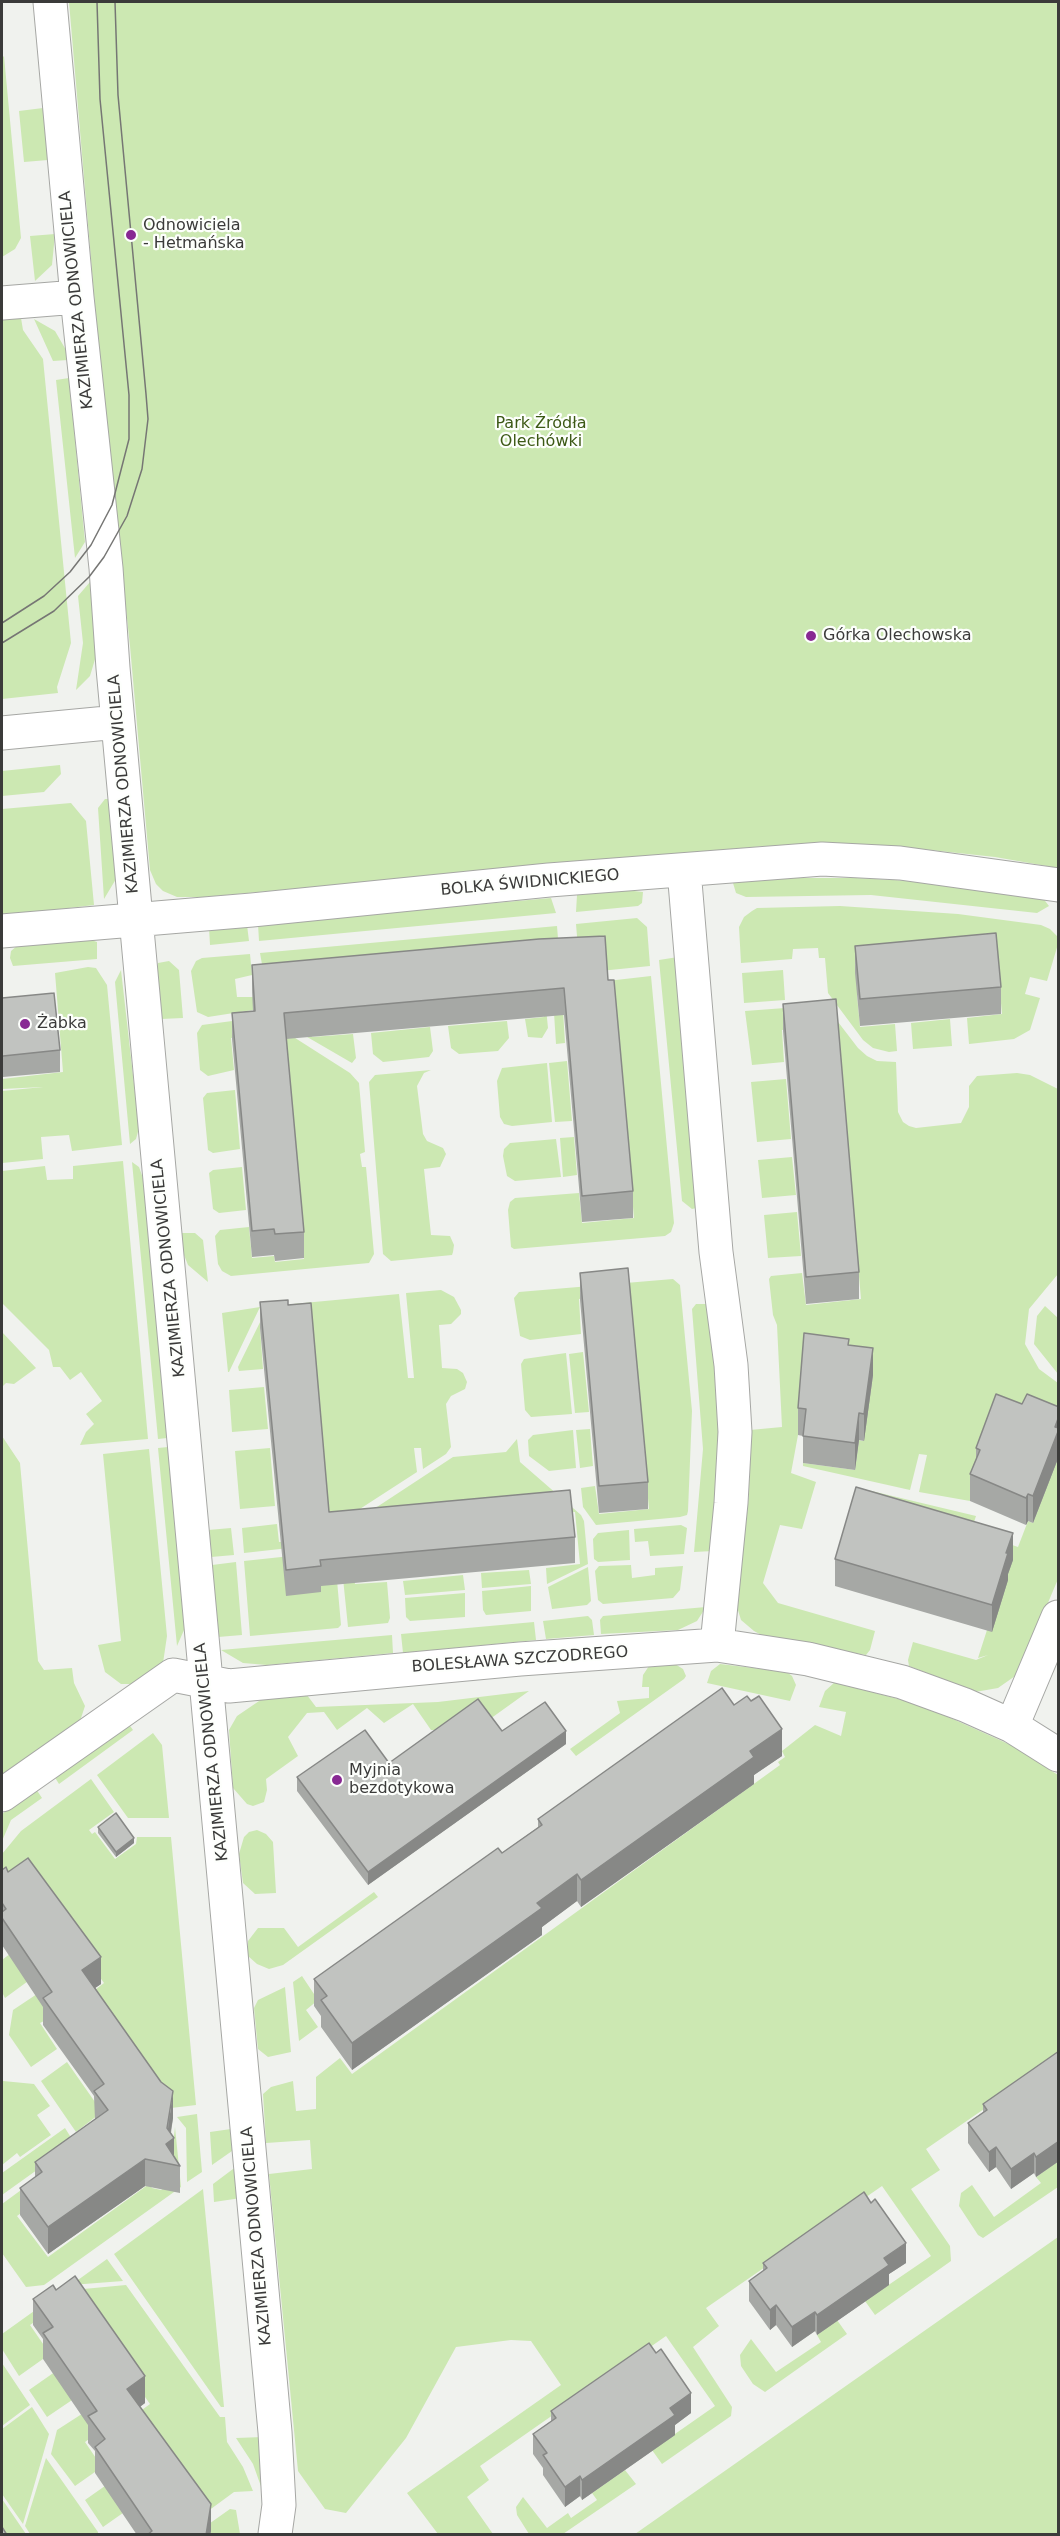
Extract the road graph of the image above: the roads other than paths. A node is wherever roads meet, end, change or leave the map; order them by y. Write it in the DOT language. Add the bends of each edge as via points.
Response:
graph roads {
  1 [pos="44,2"];
  2 [pos="77,297"];
  3 [pos="2,303"];
  4 [pos="118,722"];
  5 [pos="2,733"];
  6 [pos="684,870"];
  7 [pos="1059,885"];
  8 [pos="136,919"];
  9 [pos="2,931"];
  10 [pos="1059,1617"];
  11 [pos="717,1646"];
  12 [pos="205,1680"];
  13 [pos="1012,1726"];
  14 [pos="1059,1755"];
  15 [pos="2,1795"];
  16 [pos="275,2535"];
  1 -- 2 [label="street, KAZIMIERZA ODNOWICIELA"];
  2 -- 3 [label="street"];
  2 -- 4 [label="street, KAZIMIERZA ODNOWICIELA"];
  4 -- 5 [label="street"];
  4 -- 8 [label="street, KAZIMIERZA ODNOWICIELA"];
  6 -- 7 [label="street, BOLKA ŚWIDNICKIEGO" via="822,860 900,863"];
  6 -- 8 [label="street, BOLKA ŚWIDNICKIEGO"];
  6 -- 11 [label="street" via="735,1432"];
  8 -- 9 [label="street, BOLKA ŚWIDNICKIEGO"];
  8 -- 12 [label="street, KAZIMIERZA ODNOWICIELA"];
  10 -- 13 [label="street"];
  11 -- 12 [label="street, BOLESŁAWA SZCZODREGO" via="520,1659 229,1686"];
  11 -- 13 [label="street, BOLESŁAWA SZCZODREGO" via="882,1675"];
  12 -- 15 [label="street, BOLESŁAWA SZCZODREGO" via="181,1674 162,1680"];
  12 -- 16 [label="street, KAZIMIERZA ODNOWICIELA" via="275,2432 279,2505"];
  13 -- 14 [label="street, BOLESŁAWA SZCZODREGO"];
}
